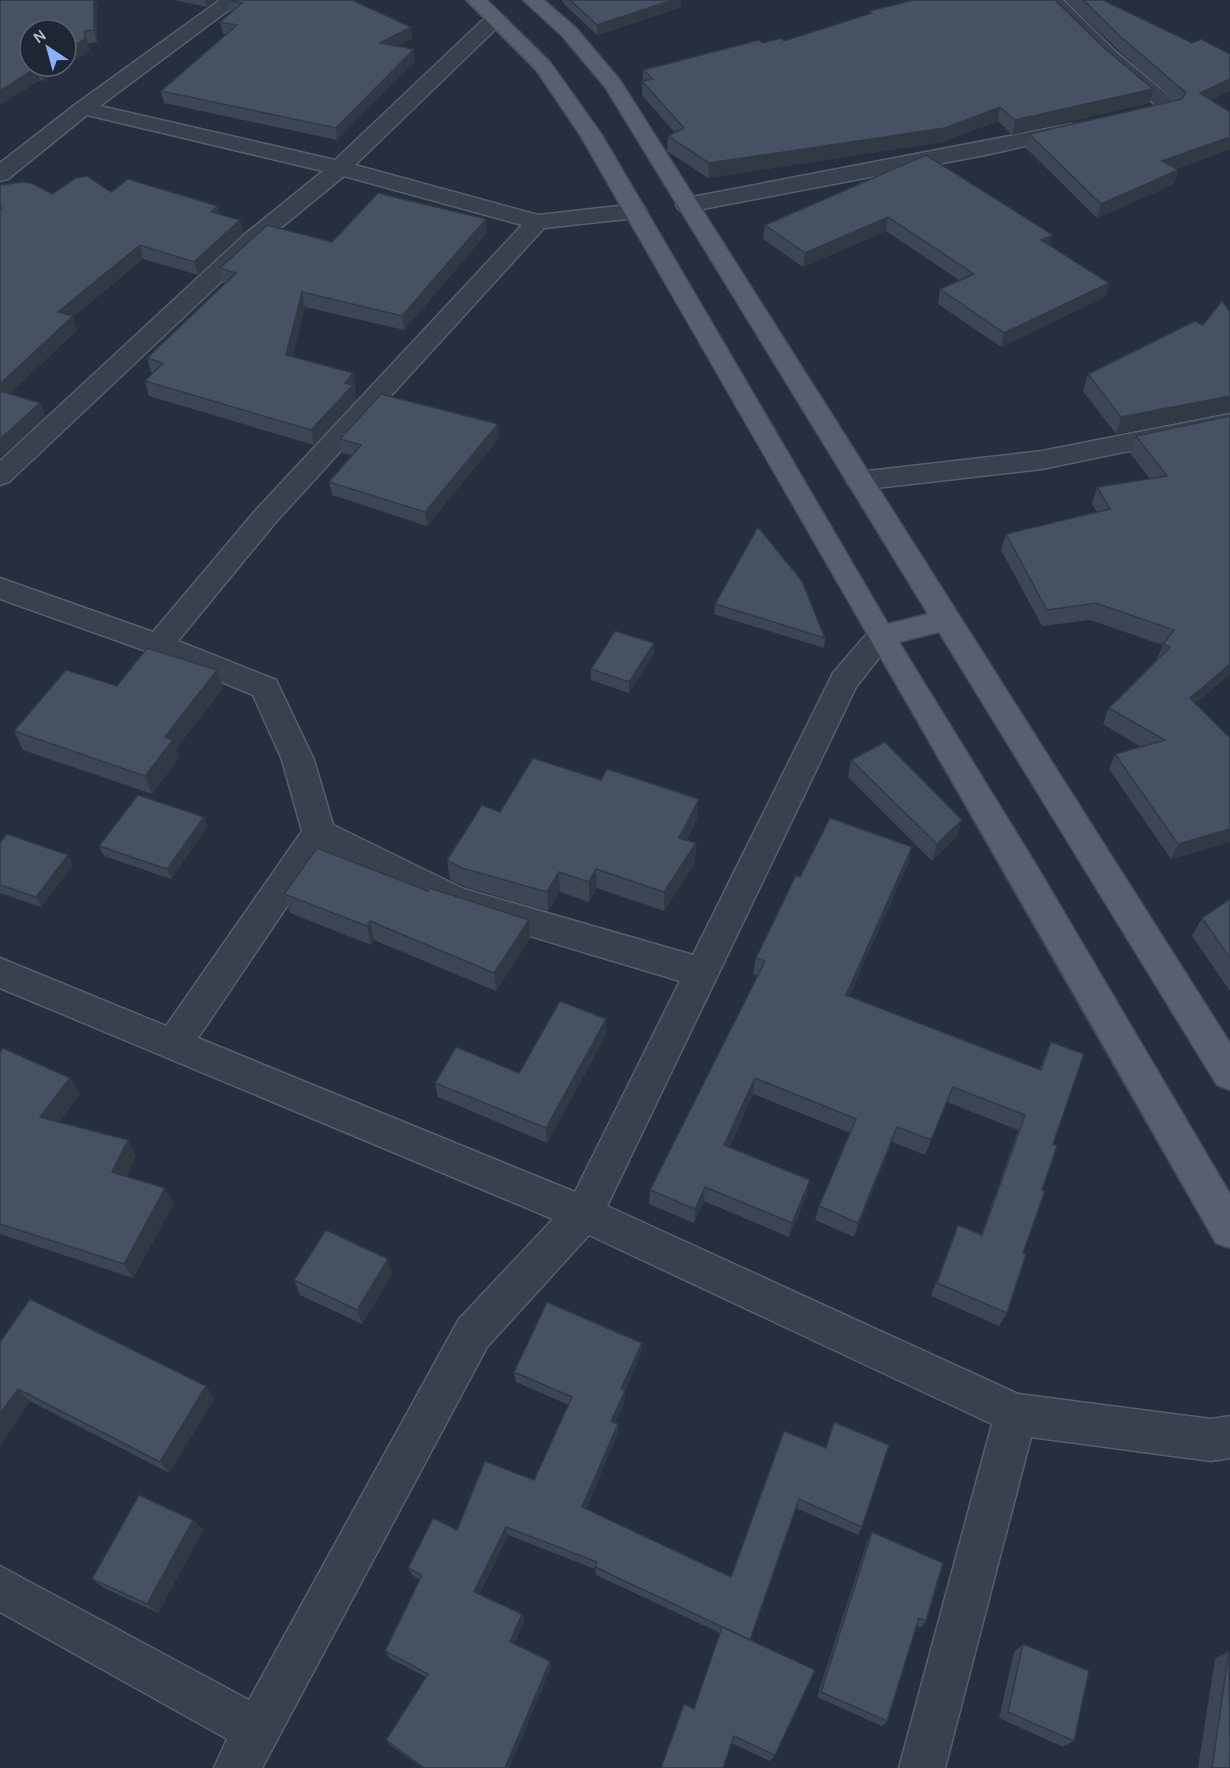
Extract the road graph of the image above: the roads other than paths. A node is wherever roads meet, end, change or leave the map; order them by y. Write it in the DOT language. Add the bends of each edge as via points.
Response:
graph roads {
  1 [pos="232,0"];
  2 [pos="533,0"];
  3 [pos="1052,0"];
  4 [pos="486,9"];
  5 [pos="83,108"];
  6 [pos="1147,112"];
  7 [pos="1089,126"];
  8 [pos="340,168"];
  9 [pos="0,174"];
  10 [pos="687,206"];
  11 [pos="636,211"];
  12 [pos="537,222"];
  13 [pos="1230,422"];
  14 [pos="0,476"];
  15 [pos="859,481"];
  16 [pos="0,588"];
  17 [pos="948,619"];
  18 [pos="881,636"];
  19 [pos="159,645"];
  20 [pos="319,833"];
  21 [pos="700,972"];
  22 [pos="0,974"];
  23 [pos="173,1045"];
  24 [pos="1230,1074"];
  25 [pos="584,1214"];
  26 [pos="1230,1230"];
  27 [pos="1016,1414"];
  28 [pos="1230,1437"];
  29 [pos="0,1588"];
  30 [pos="258,1731"];
  31 [pos="237,1768"];
  32 [pos="922,1768"];
  1 -- 5 [label="street"];
  2 -- 10 [label="main road" via="569,32 613,84"];
  3 -- 6 [label="street" via="1109,56 1170,107"];
  4 -- 8 [label="street"];
  4 -- 11 [label="main road" via="543,66 591,135"];
  5 -- 8 [label="street"];
  5 -- 9 [label="street"];
  7 -- 10 [label="street"];
  8 -- 12 [label="street"];
  8 -- 14 [label="street" via="252,240"];
  10 -- 15 [label="main road"];
  11 -- 12 [label="street"];
  11 -- 18 [label="main road"];
  12 -- 19 [label="street" via="265,517"];
  13 -- 15 [label="street" via="1042,460"];
  15 -- 17 [label="main road"];
  16 -- 19 [label="street"];
  17 -- 18 [label="main road"];
  17 -- 24 [label="main road"];
  18 -- 21 [label="street" via="844,681"];
  18 -- 26 [label="main road" via="1026,876"];
  19 -- 20 [label="street" via="265,688 298,760"];
  20 -- 21 [label="street" via="455,900"];
  20 -- 23 [label="street"];
  21 -- 25 [label="street"];
  22 -- 23 [label="street"];
  23 -- 25 [label="street"];
  25 -- 27 [label="street"];
  25 -- 30 [label="street" via="473,1333"];
  27 -- 28 [label="street" via="1211,1440"];
  27 -- 32 [label="street"];
  29 -- 30 [label="street"];
  30 -- 31 [label="street"];
}
